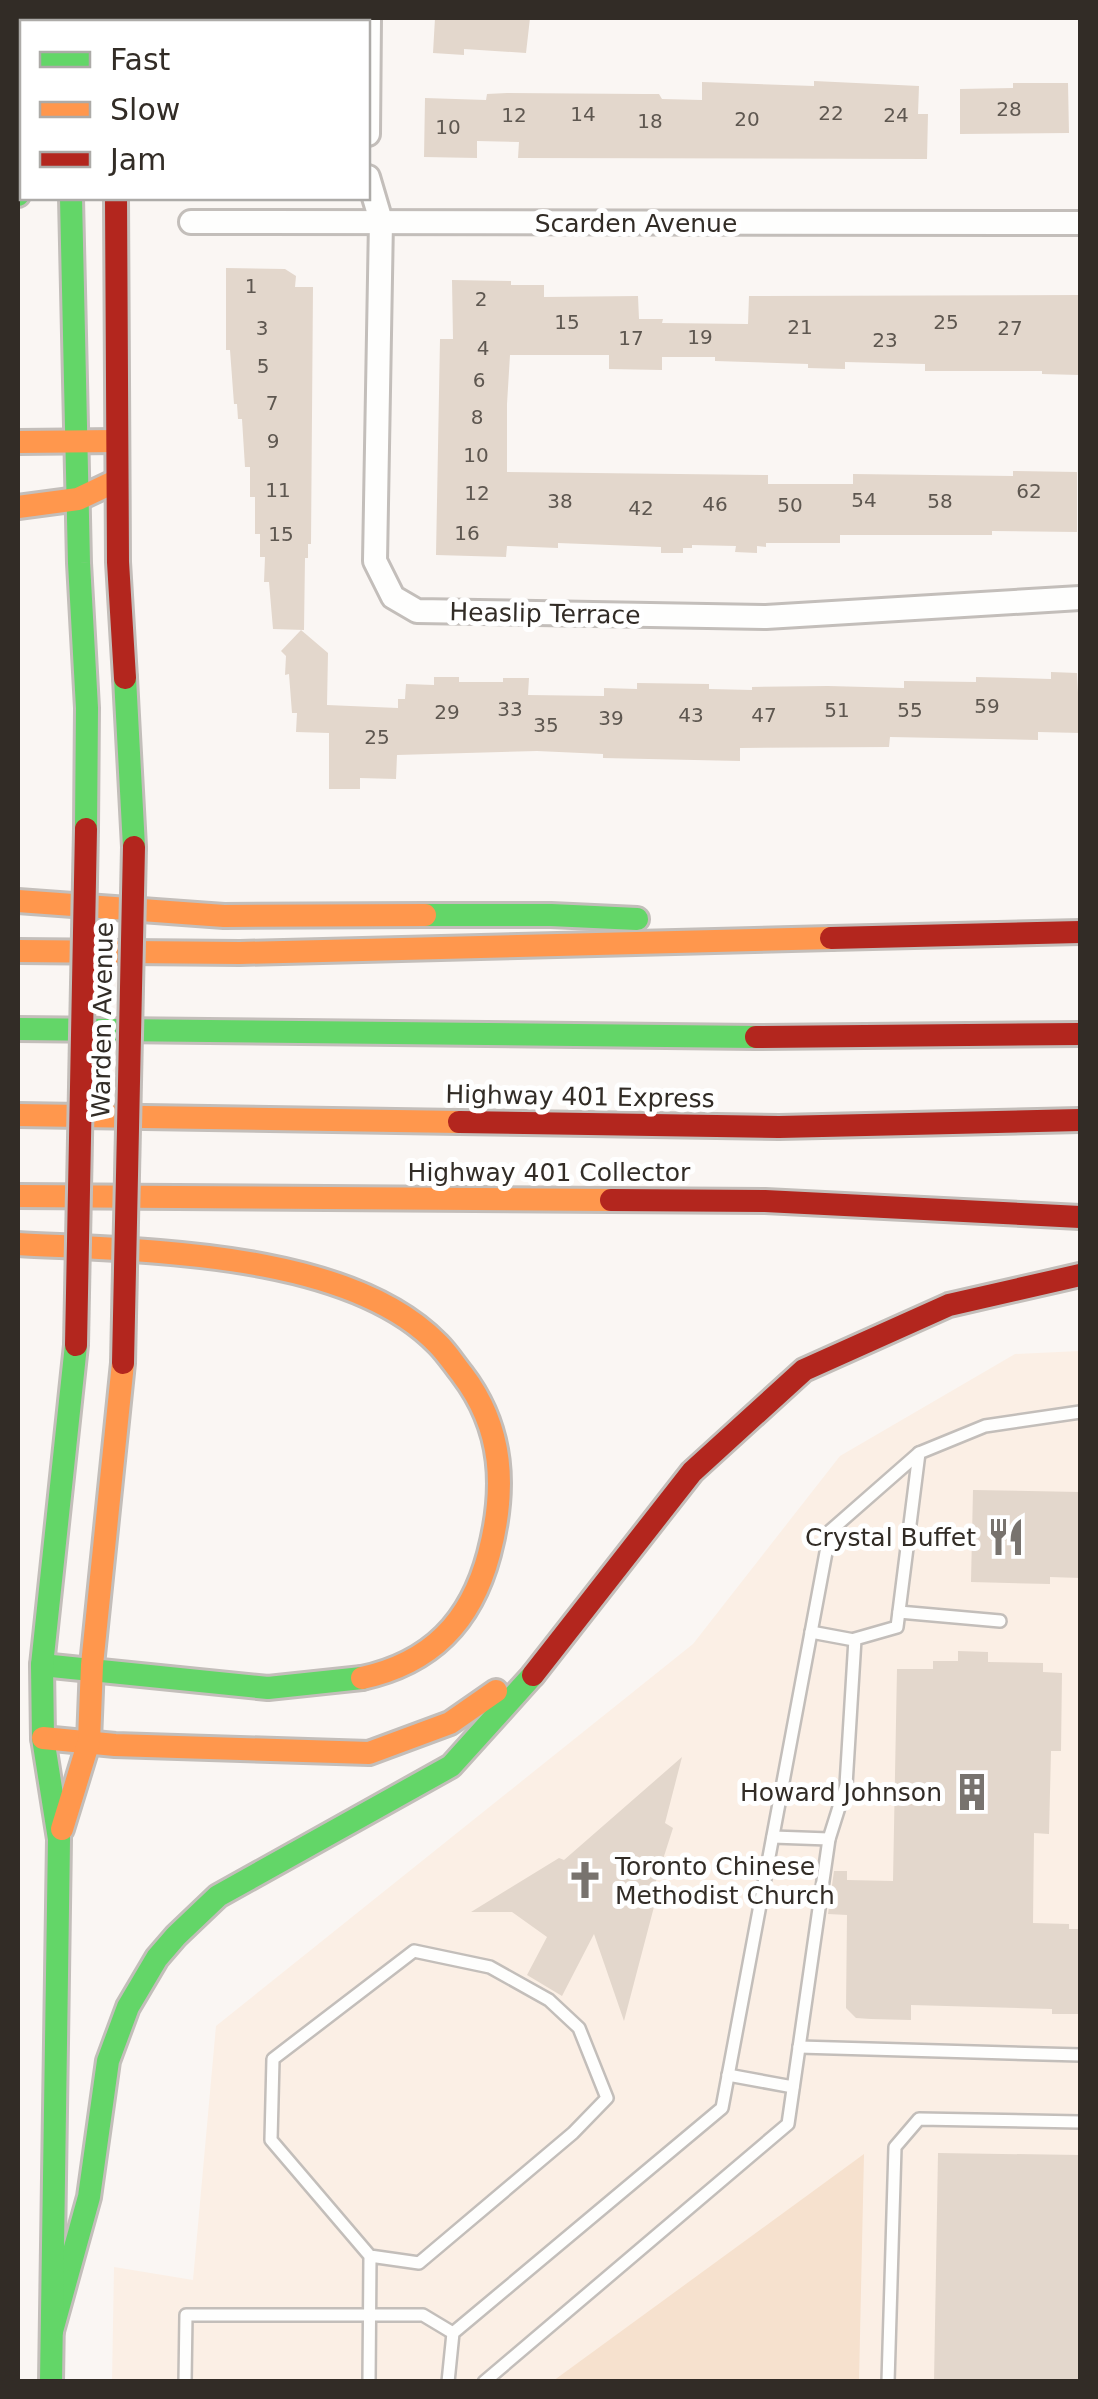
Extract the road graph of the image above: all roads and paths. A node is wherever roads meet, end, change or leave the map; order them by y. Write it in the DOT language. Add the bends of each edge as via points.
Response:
graph roads {
  1 [pos="370,184"];
  2 [pos="70,200"];
  3 [pos="116,200"];
  4 [pos="192,222"];
  5 [pos="381,222"];
  6 [pos="1080,223"];
  7 [pos="75,440"];
  8 [pos="117,441"];
  9 [pos="18,442"];
  10 [pos="116,481"];
  11 [pos="78,499"];
  12 [pos="18,507"];
  13 [pos="1080,598"];
  14 [pos="18,901"];
  15 [pos="1080,932"];
  16 [pos="877,938"];
  17 [pos="18,951"];
  18 [pos="18,1028"];
  19 [pos="1080,1034"];
  20 [pos="18,1115"];
  21 [pos="1080,1120"];
  22 [pos="779,1127"];
  23 [pos="1043,1143"];
  24 [pos="18,1196"];
  25 [pos="1080,1217"];
  26 [pos="18,1244"];
  27 [pos="1080,1276"];
  28 [pos="1080,1412"];
  29 [pos="919,1453"];
  30 [pos="899,1612"];
  31 [pos="1000,1621"];
  32 [pos="811,1632"];
  33 [pos="854,1640"];
  34 [pos="554,1651"];
  35 [pos="42,1664"];
  36 [pos="92,1665"];
  37 [pos="43,1738"];
  38 [pos="89,1741"];
  39 [pos="772,1837"];
  40 [pos="59,1838"];
  41 [pos="829,1839"];
  42 [pos="799,2046"];
  43 [pos="1080,2054"];
  44 [pos="728,2074"];
  45 [pos="793,2086"];
  46 [pos="1080,2122"];
  47 [pos="370,2256"];
  48 [pos="370,2314"];
  49 [pos="52,2331"];
  50 [pos="453,2332"];
  51 [pos="51,2382"];
  52 [pos="185,2382"];
  53 [pos="370,2382"];
  54 [pos="448,2382"];
  55 [pos="484,2382"];
  56 [pos="888,2382"];
  1 -- 5 [label="street, Heaslip Terrace"];
  2 -- 7 [label="main road, Warden Avenue"];
  3 -- 8 [label="main road, Warden Avenue"];
  4 -- 5 [label="street, Scarden Avenue"];
  5 -- 6 [label="street, Scarden Avenue"];
  5 -- 13 [label="street, Heaslip Terrace" via="375,561 393,597 418,611 766,617"];
  7 -- 8 [label="main road"];
  7 -- 9 [label="main road"];
  7 -- 11 [label="main road, Warden Avenue"];
  8 -- 10 [label="main road, Warden Avenue"];
  10 -- 11 [label="main road"];
  10 -- 36 [label="main road, Warden Avenue, bridge" via="134,847 123,1363"];
  11 -- 12 [label="main road"];
  11 -- 35 [label="main road, Warden Avenue, bridge" via="87,708 76,1345"];
  14 -- 16 [label="main road" via="286,917 580,915"];
  15 -- 16 [label="main road"];
  16 -- 17 [label="main road"];
  18 -- 19 [label="main road" via="690,1038"];
  20 -- 22 [label="main road, Highway 401 Express"];
  21 -- 22 [label="main road, Highway 401 Express"];
  22 -- 23 [label="main road"];
  24 -- 25 [label="main road, Highway 401 Collector" via="765,1201"];
  26 -- 36 [label="main road" via="272,1266 338,1286 402,1315 457,1360 494,1426 502,1481 478,1593 429,1651 369,1676 271,1688"];
  27 -- 34 [label="main road" via="949,1305 804,1370 692,1472"];
  28 -- 29 [label="lane" via="984,1426"];
  29 -- 30 [label="lane"];
  29 -- 32 [label="lane" via="830,1531"];
  30 -- 31 [label="lane"];
  30 -- 33 [label="lane" via="897,1627"];
  32 -- 33 [label="lane"];
  32 -- 39 [label="lane"];
  33 -- 41 [label="lane" via="846,1785"];
  34 -- 38 [label="main road" via="450,1723 369,1753"];
  34 -- 49 [label="main road" via="451,1766 218,1896 154,1958 122,2021 103,2086 89,2195"];
  35 -- 36 [label="main road"];
  35 -- 37 [label="main road, Warden Avenue"];
  36 -- 38 [label="main road, Warden Avenue"];
  37 -- 38 [label="main road"];
  37 -- 40 [label="main road, Warden Avenue"];
  38 -- 40 [label="main road, Warden Avenue"];
  39 -- 41 [label="lane"];
  39 -- 44 [label="lane"];
  40 -- 49 [label="main road, Warden Avenue"];
  41 -- 42 [label="lane"];
  42 -- 43 [label="lane"];
  42 -- 45 [label="lane"];
  44 -- 45 [label="lane"];
  44 -- 50 [label="lane" via="722,2108"];
  45 -- 55 [label="lane" via="788,2124"];
  46 -- 56 [label="lane" via="919,2119 895,2147"];
  47 -- 47 [label="lane" via="272,2140 273,2059 414,1951 490,1967 549,2000 579,2028 607,2098 418,2263"];
  47 -- 48 [label="lane"];
  48 -- 50 [label="lane" via="422,2315"];
  48 -- 52 [label="lane" via="186,2315"];
  48 -- 53 [label="lane"];
  49 -- 51 [label="main road, Warden Avenue"];
  50 -- 54 [label="lane"];
}
